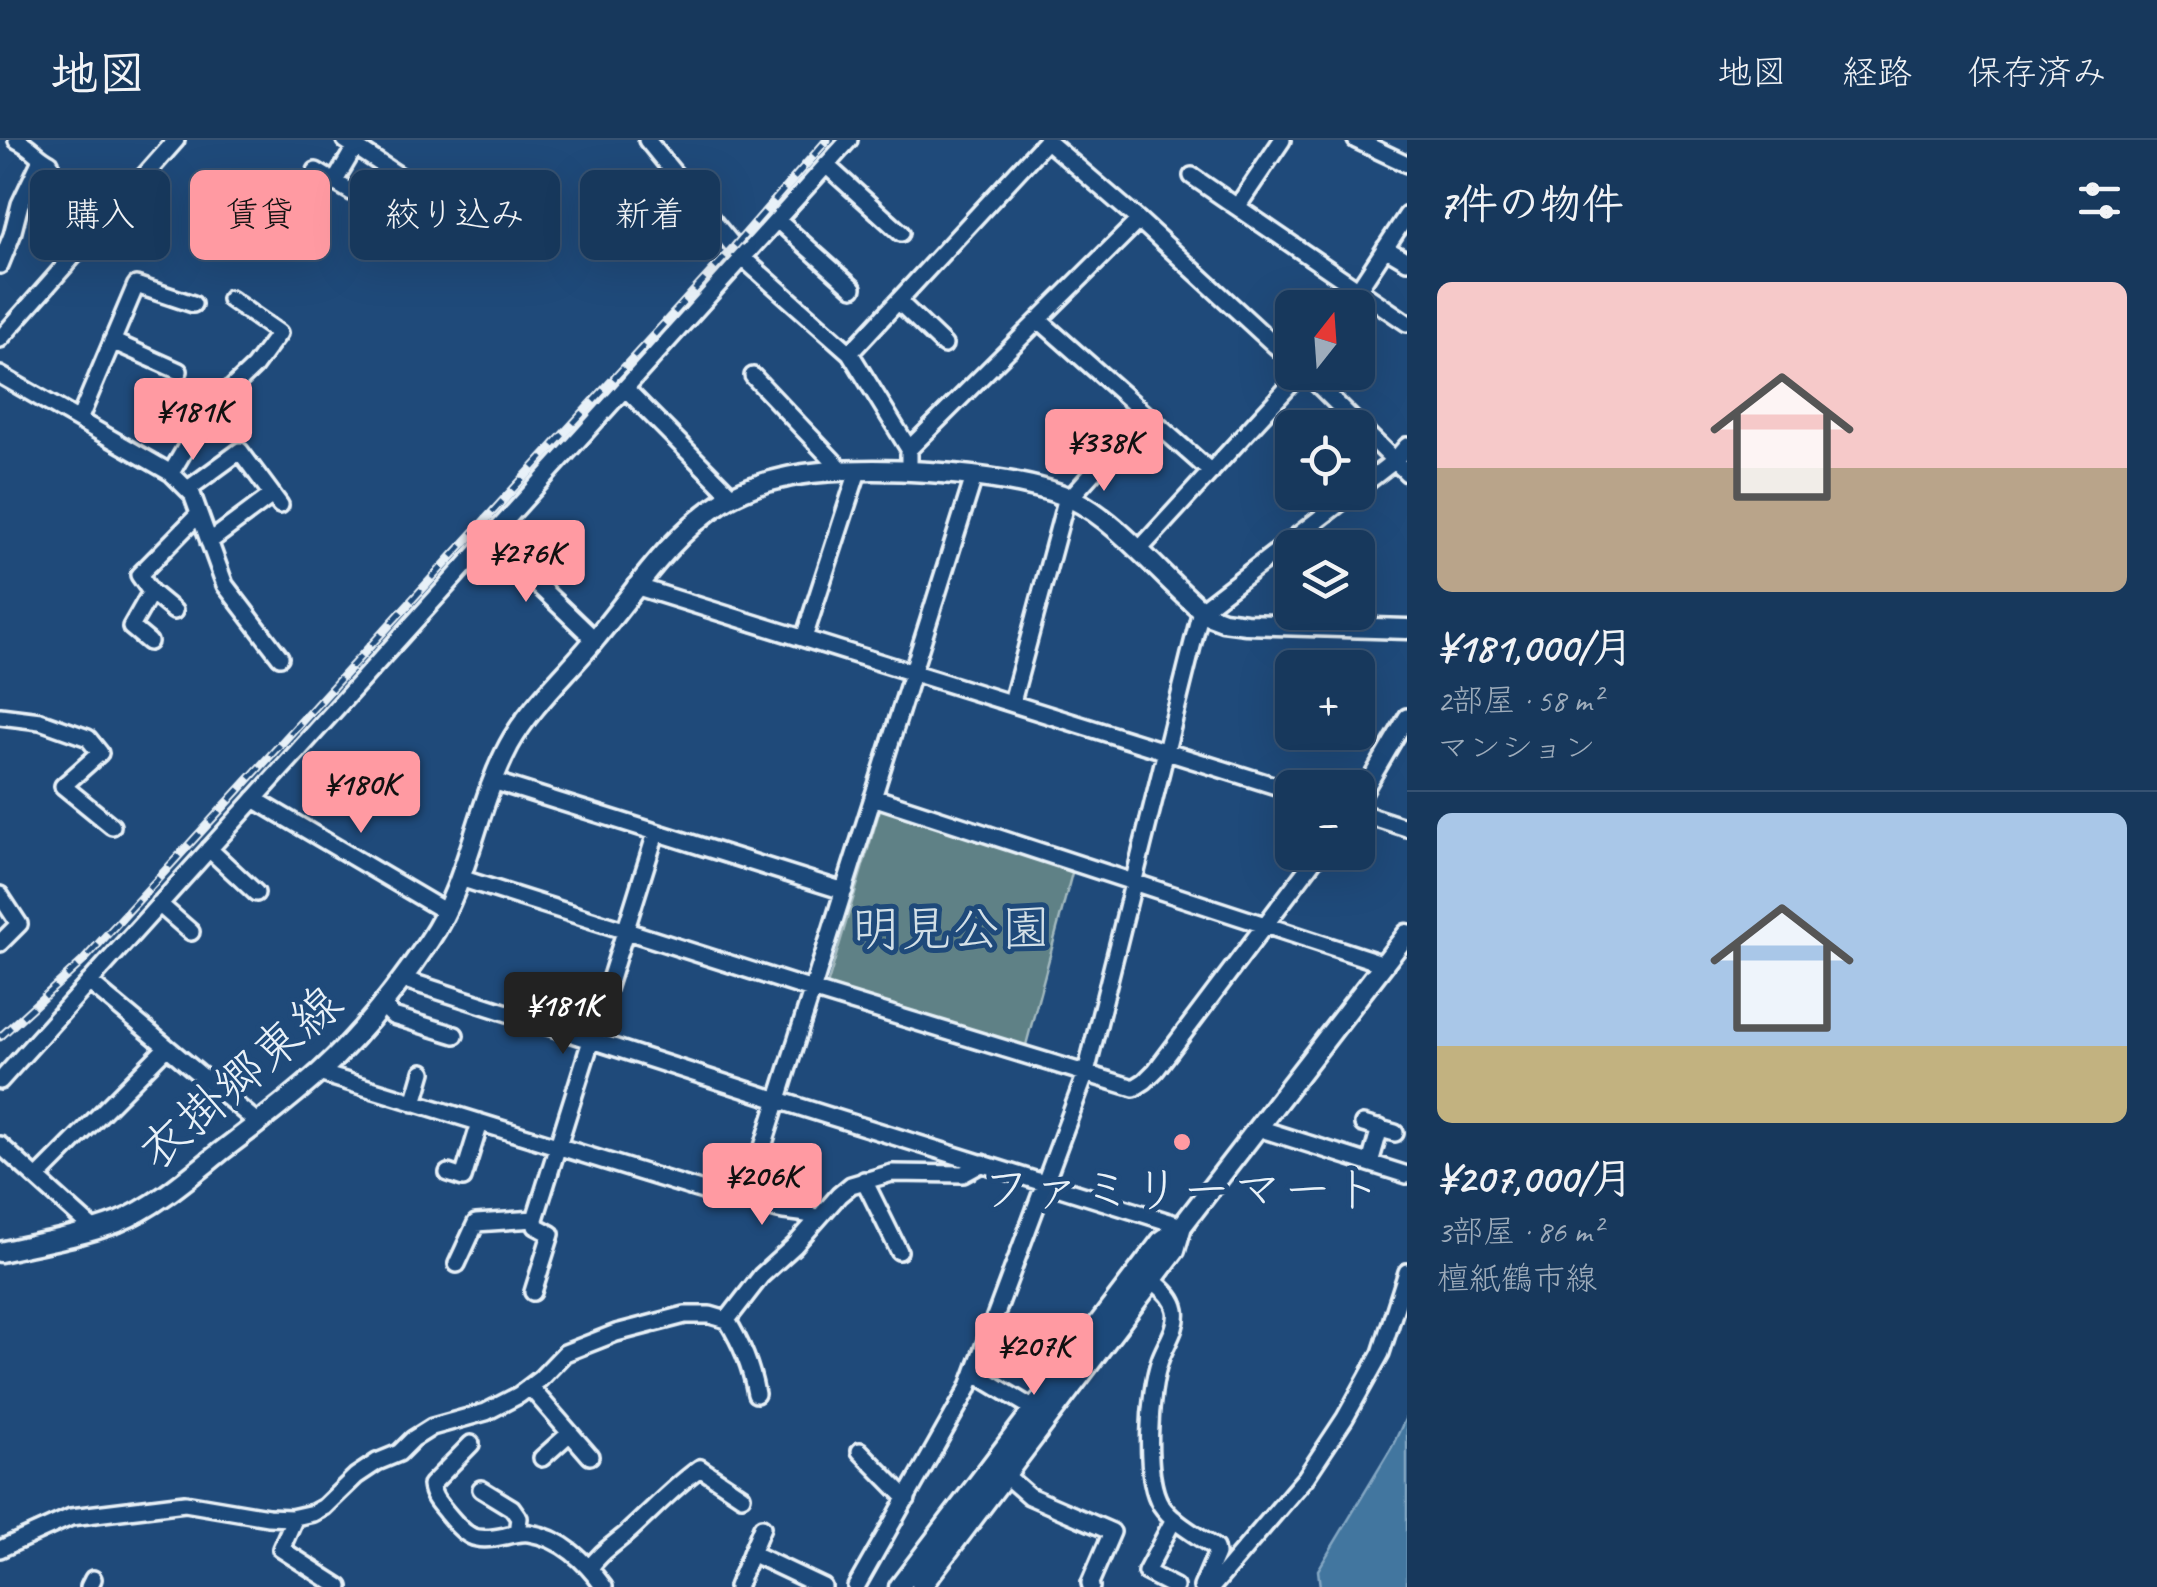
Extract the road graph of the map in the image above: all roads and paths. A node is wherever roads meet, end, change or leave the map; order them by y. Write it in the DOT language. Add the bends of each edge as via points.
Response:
graph roads {
  1 [pos="16,140"];
  2 [pos="176,140"];
  3 [pos="647,140"];
  4 [pos="849,140"];
  5 [pos="1047,140"];
  6 [pos="1282,140"];
  7 [pos="1356,140"];
  8 [pos="350,143"];
  9 [pos="42,158"];
  10 [pos="1407,164"];
  11 [pos="826,165"];
  12 [pos="46,170"];
  13 [pos="149,170"];
  14 [pos="391,170"];
  15 [pos="1192,176"];
  16 [pos="330,179"];
  17 [pos="335,182"];
  18 [pos="350,191"];
  19 [pos="1237,206"];
  20 [pos="1407,215"];
  21 [pos="778,220"];
  22 [pos="1139,220"];
  23 [pos="901,232"];
  24 [pos="1386,248"];
  25 [pos="744,258"];
  26 [pos="69,260"];
  27 [pos="1407,261"];
  28 [pos="0,264"];
  29 [pos="853,288"];
  30 [pos="1358,290"];
  31 [pos="230,299"];
  32 [pos="898,301"];
  33 [pos="1375,301"];
  34 [pos="193,304"];
  35 [pos="1039,320"];
  36 [pos="1407,323"];
  37 [pos="0,338"];
  38 [pos="112,341"];
  39 [pos="944,345"];
  40 [pos="1275,345"];
  41 [pos="850,353"];
  42 [pos="179,371"];
  43 [pos="0,375"];
  44 [pos="753,376"];
  45 [pos="626,388"];
  46 [pos="1287,390"];
  47 [pos="1322,390"];
  48 [pos="79,420"];
  49 [pos="1407,446"];
  50 [pos="910,449"];
  51 [pos="1104,460"];
  52 [pos="1394,461"];
  53 [pos="850,471"];
  54 [pos="910,472"];
  55 [pos="1211,472"];
  56 [pos="171,473"];
  57 [pos="1407,474"];
  58 [pos="1375,476"];
  59 [pos="974,477"];
  60 [pos="188,490"];
  61 [pos="732,496"];
  62 [pos="1068,497"];
  63 [pos="1331,510"];
  64 [pos="200,514"];
  65 [pos="489,538"];
  66 [pos="209,542"];
  67 [pos="1138,551"];
  68 [pos="636,586"];
  69 [pos="151,592"];
  70 [pos="174,610"];
  71 [pos="1200,610"];
  72 [pos="1407,628"];
  73 [pos="804,638"];
  74 [pos="594,640"];
  75 [pos="149,642"];
  76 [pos="280,657"];
  77 [pos="913,672"];
  78 [pos="1012,702"];
  79 [pos="0,716"];
  80 [pos="1407,717"];
  81 [pos="1165,750"];
  82 [pos="1375,772"];
  83 [pos="494,782"];
  84 [pos="1275,786"];
  85 [pos="874,797"];
  86 [pos="254,799"];
  87 [pos="1375,818"];
  88 [pos="112,826"];
  89 [pos="1407,828"];
  90 [pos="656,832"];
  91 [pos="209,849"];
  92 [pos="1307,870"];
  93 [pos="460,878"];
  94 [pos="1132,882"];
  95 [pos="844,891"];
  96 [pos="256,893"];
  97 [pos="0,894"];
  98 [pos="159,904"];
  99 [pos="446,912"];
  100 [pos="1265,926"];
  101 [pos="627,931"];
  102 [pos="191,932"];
  103 [pos="1407,934"];
  104 [pos="0,942"];
  105 [pos="1384,964"];
  106 [pos="402,978"];
  107 [pos="89,982"];
  108 [pos="812,990"];
  109 [pos="381,1004"];
  110 [pos="455,1035"];
  111 [pos="592,1040"];
  112 [pos="167,1047"];
  113 [pos="423,1072"];
  114 [pos="319,1074"];
  115 [pos="1086,1074"];
  116 [pos="0,1081"];
  117 [pos="778,1100"];
  118 [pos="414,1103"];
  119 [pos="258,1123"];
  120 [pos="480,1123"];
  121 [pos="1363,1124"];
  122 [pos="1258,1128"];
  123 [pos="0,1144"];
  124 [pos="558,1147"];
  125 [pos="983,1162"];
  126 [pos="1370,1163"];
  127 [pos="448,1173"];
  128 [pos="1407,1174"];
  129 [pos="37,1178"];
  130 [pos="864,1180"];
  131 [pos="1047,1182"];
  132 [pos="750,1188"];
  133 [pos="818,1218"];
  134 [pos="535,1220"];
  135 [pos="1182,1226"];
  136 [pos="93,1229"];
  137 [pos="899,1251"];
  138 [pos="0,1252"];
  139 [pos="457,1264"];
  140 [pos="1407,1272"];
  141 [pos="1153,1280"];
  142 [pos="533,1292"];
  143 [pos="727,1320"];
  144 [pos="974,1373"];
  145 [pos="530,1387"];
  146 [pos="756,1394"];
  147 [pos="1034,1409"];
  148 [pos="570,1433"];
  149 [pos="471,1444"];
  150 [pos="860,1451"];
  151 [pos="590,1456"];
  152 [pos="542,1458"];
  153 [pos="1005,1476"];
  154 [pos="482,1489"];
  155 [pos="742,1496"];
  156 [pos="906,1499"];
  157 [pos="295,1517"];
  158 [pos="1174,1519"];
  159 [pos="762,1527"];
  160 [pos="517,1533"];
  161 [pos="0,1550"];
  162 [pos="751,1554"];
  163 [pos="590,1568"];
  164 [pos="340,1587"];
  165 [pos="604,1587"];
  166 [pos="737,1587"];
  167 [pos="823,1587"];
  168 [pos="856,1587"];
  169 [pos="899,1587"];
  170 [pos="921,1587"];
  171 [pos="1091,1587"];
  172 [pos="1175,1587"];
  173 [pos="1202,1587"];
  174 [pos="1212,1587"];
  1 -- 9 [label="street"];
  2 -- 13 [label="street"];
  3 -- 25 [label="street"];
  4 -- 11 [label="street"];
  5 -- 22 [label="street"];
  5 -- 32 [label="street"];
  6 -- 19 [label="street"];
  7 -- 10 [label="street"];
  8 -- 14 [label="street"];
  8 -- 17 [label="street"];
  9 -- 12 [label="street" via="50,162"];
  9 -- 28 [label="street"];
  11 -- 21 [label="street"];
  11 -- 23 [label="street"];
  15 -- 19 [label="street"];
  16 -- 17 [label="street"];
  17 -- 18 [label="street"];
  19 -- 30 [label="street"];
  20 -- 24 [label="street"];
  21 -- 25 [label="street"];
  21 -- 29 [label="street"];
  22 -- 35 [label="street"];
  22 -- 40 [label="street"];
  24 -- 27 [label="street"];
  24 -- 30 [label="street"];
  25 -- 41 [label="street"];
  25 -- 45 [label="street"];
  26 -- 37 [label="street"];
  31 -- 56 [label="street" via="279,333 231,389 206,400"];
  32 -- 39 [label="street"];
  32 -- 41 [label="street"];
  33 -- 36 [label="street"];
  34 -- 38 [label="street" via="136,285"];
  35 -- 50 [label="street"];
  35 -- 55 [label="street"];
  38 -- 42 [label="street"];
  38 -- 48 [label="street"];
  41 -- 50 [label="street"];
  43 -- 48 [label="street"];
  44 -- 53 [label="street"];
  45 -- 61 [label="street"];
  45 -- 65 [label="street"];
  46 -- 55 [label="street"];
  47 -- 52 [label="street"];
  48 -- 56 [label="street"];
  49 -- 52 [label="street"];
  50 -- 54 [label="street"];
  51 -- 62 [label="street"];
  52 -- 57 [label="street"];
  52 -- 58 [label="street"];
  53 -- 54 [label="main road, 衣掛郷東線"];
  53 -- 61 [label="main road, 衣掛郷東線" via="780,478"];
  53 -- 73 [label="street"];
  54 -- 59 [label="main road, 衣掛郷東線"];
  55 -- 67 [label="street"];
  56 -- 60 [label="street"];
  59 -- 62 [label="main road, 衣掛郷東線"];
  59 -- 77 [label="street"];
  60 -- 64 [label="street"];
  60 -- 66 [label="street" via="240,451 276,500"];
  61 -- 68 [label="main road, 衣掛郷東線" via="682,532"];
  62 -- 67 [label="main road, 衣掛郷東線"];
  62 -- 78 [label="street"];
  63 -- 71 [label="street"];
  64 -- 66 [label="street"];
  64 -- 69 [label="street" via="138,575"];
  65 -- 74 [label="street"];
  65 -- 86 [label="street"];
  66 -- 76 [label="street" via="225,584"];
  67 -- 71 [label="main road, 衣掛郷東線"];
  68 -- 73 [label="street"];
  68 -- 74 [label="main road, 衣掛郷東線"];
  69 -- 70 [label="street"];
  69 -- 75 [label="street" via="131,627"];
  71 -- 72 [label="main road, 衣掛郷東線" via="1246,624"];
  71 -- 81 [label="street"];
  73 -- 77 [label="street"];
  74 -- 83 [label="main road, 衣掛郷東線" via="529,713"];
  77 -- 78 [label="street"];
  77 -- 85 [label="street"];
  78 -- 81 [label="street"];
  79 -- 88 [label="street" via="88,738 100,754 63,786"];
  80 -- 82 [label="street"];
  81 -- 84 [label="street"];
  81 -- 94 [label="street"];
  83 -- 90 [label="street"];
  83 -- 93 [label="main road, 衣掛郷東線"];
  85 -- 94 [label="street"];
  85 -- 95 [label="street"];
  86 -- 91 [label="street"];
  86 -- 99 [label="street"];
  87 -- 89 [label="street"];
  90 -- 95 [label="street"];
  90 -- 101 [label="street"];
  91 -- 96 [label="street"];
  91 -- 98 [label="street"];
  92 -- 100 [label="street"];
  93 -- 99 [label="main road, 衣掛郷東線"];
  93 -- 101 [label="street"];
  94 -- 100 [label="street"];
  94 -- 115 [label="street"];
  95 -- 108 [label="street"];
  97 -- 104 [label="street" via="19,924"];
  98 -- 102 [label="street"];
  98 -- 107 [label="street"];
  99 -- 106 [label="main road, 衣掛郷東線"];
  100 -- 105 [label="street"];
  100 -- 115 [label="street" via="1145,1082 1134,1088"];
  101 -- 108 [label="street"];
  101 -- 111 [label="street"];
  103 -- 105 [label="main road"];
  105 -- 122 [label="main road"];
  106 -- 109 [label="main road, 衣掛郷東線"];
  106 -- 111 [label="street"];
  107 -- 112 [label="street"];
  107 -- 116 [label="street"];
  108 -- 115 [label="street"];
  108 -- 117 [label="street"];
  109 -- 110 [label="street" via="393,1016"];
  109 -- 114 [label="main road, 衣掛郷東線"];
  111 -- 117 [label="street"];
  111 -- 124 [label="street"];
  112 -- 119 [label="street"];
  112 -- 129 [label="street"];
  113 -- 118 [label="street"];
  114 -- 118 [label="street"];
  114 -- 119 [label="main road, 衣掛郷東線"];
  115 -- 131 [label="street"];
  117 -- 125 [label="street"];
  117 -- 132 [label="street"];
  118 -- 120 [label="street"];
  119 -- 136 [label="main road, 衣掛郷東線" via="160,1198"];
  120 -- 124 [label="street"];
  120 -- 127 [label="street" via="463,1178"];
  121 -- 126 [label="street" via="1388,1131"];
  122 -- 126 [label="street"];
  122 -- 135 [label="main road"];
  123 -- 129 [label="street"];
  124 -- 132 [label="street" via="703,1192"];
  124 -- 134 [label="street"];
  125 -- 130 [label="street" via="963,1174 907,1171"];
  125 -- 131 [label="street"];
  126 -- 128 [label="street"];
  129 -- 136 [label="street"];
  130 -- 133 [label="street" via="851,1184"];
  130 -- 137 [label="street"];
  131 -- 135 [label="street"];
  131 -- 144 [label="street"];
  132 -- 133 [label="street" via="754,1198 775,1209"];
  133 -- 143 [label="street"];
  134 -- 139 [label="street" via="476,1223"];
  134 -- 142 [label="street" via="551,1234"];
  135 -- 141 [label="main road" via="1175,1250"];
  135 -- 147 [label="main road" via="1162,1241"];
  136 -- 138 [label="main road, 衣掛郷東線"];
  140 -- 174 [label="street" via="1381,1352 1345,1418 1306,1477"];
  141 -- 153 [label="main road"];
  141 -- 158 [label="street" via="1177,1313 1153,1382 1150,1438 1159,1503"];
  143 -- 145 [label="street" via="685,1315 616,1332 565,1353"];
  143 -- 146 [label="street" via="751,1367"];
  144 -- 147 [label="street"];
  144 -- 156 [label="street"];
  145 -- 148 [label="street"];
  145 -- 157 [label="street" via="486,1412 432,1427 356,1476 324,1506"];
  147 -- 169 [label="main road"];
  148 -- 151 [label="street"];
  148 -- 152 [label="street"];
  149 -- 160 [label="street" via="431,1485 432,1494 475,1539"];
  150 -- 156 [label="street"];
  153 -- 170 [label="main road"];
  153 -- 171 [label="street" via="1030,1496 1112,1532"];
  154 -- 160 [label="street" via="512,1508"];
  155 -- 163 [label="street" via="700,1468 600,1552"];
  156 -- 168 [label="street"];
  157 -- 161 [label="street" via="186,1502 71,1517"];
  157 -- 164 [label="street" via="280,1549"];
  158 -- 172 [label="street" via="1146,1572"];
  158 -- 173 [label="street" via="1215,1548"];
  159 -- 162 [label="street"];
  160 -- 163 [label="street" via="550,1539"];
  162 -- 166 [label="street"];
  162 -- 167 [label="street"];
  163 -- 165 [label="street"];
}
